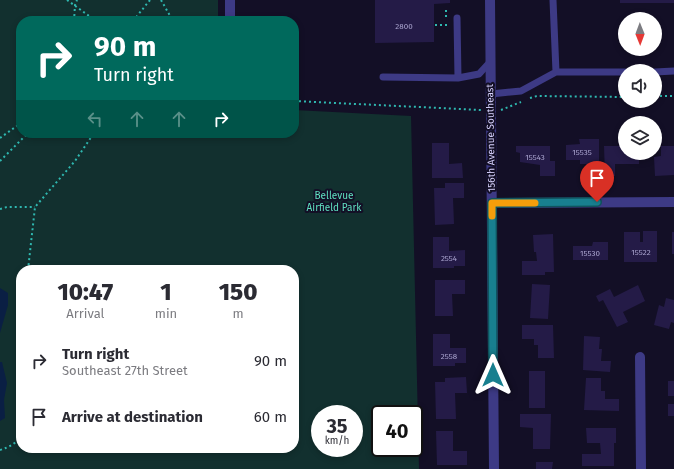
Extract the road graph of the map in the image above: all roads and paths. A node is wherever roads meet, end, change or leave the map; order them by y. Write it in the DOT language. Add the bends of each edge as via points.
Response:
graph roads {
  1 [pos="67,0"];
  2 [pos="76,0"];
  3 [pos="150,0"];
  4 [pos="160,0"];
  5 [pos="230,0"];
  6 [pos="490,0"];
  7 [pos="553,0"];
  8 [pos="75,5"];
  9 [pos="446,10"];
  10 [pos="74,16"];
  11 [pos="89,16"];
  12 [pos="138,16"];
  13 [pos="170,16"];
  14 [pos="230,16"];
  15 [pos="457,18"];
  16 [pos="435,25"];
  17 [pos="490,62"];
  18 [pos="674,71"];
  19 [pos="556,72"];
  20 [pos="618,72"];
  21 [pos="662,72"];
  22 [pos="383,78"];
  23 [pos="458,78"];
  24 [pos="491,94"];
  25 [pos="662,96"];
  26 [pos="674,96"];
  27 [pos="618,97"];
  28 [pos="299,102"];
  29 [pos="482,110"];
  30 [pos="501,110"];
  31 [pos="16,127"];
  32 [pos="0,138"];
  33 [pos="23,138"];
  34 [pos="91,138"];
  35 [pos="0,161"];
  36 [pos="674,202"];
  37 [pos="492,203"];
  38 [pos="36,207"];
  39 [pos="0,209"];
  40 [pos="29,265"];
  41 [pos="640,357"];
  42 [pos="16,443"];
  43 [pos="0,450"];
  44 [pos="494,469"];
  45 [pos="642,469"];
  1 -- 8 [label="path"];
  2 -- 8 [label="path"];
  3 -- 12 [label="path"];
  4 -- 13 [label="path"];
  5 -- 14 [label="street"];
  6 -- 17 [label="street, 156th Avenue Southeast"];
  7 -- 19 [label="lane"];
  8 -- 10 [label="path"];
  8 -- 11 [label="path"];
  9 -- 16 [label="path" via="446,25"];
  15 -- 23 [label="lane"];
  17 -- 23 [label="lane" via="479,74"];
  17 -- 24 [label="street, 156th Avenue Southeast"];
  18 -- 21 [label="lane"];
  19 -- 20 [label="lane"];
  19 -- 24 [label="lane" via="521,91"];
  22 -- 23 [label="lane"];
  24 -- 37 [label="street, 156th Avenue Southeast"];
  25 -- 26 [label="path"];
  27 -- 30 [label="path" via="537,96"];
  28 -- 29 [label="path"];
  31 -- 32 [label="path"];
  33 -- 35 [label="path"];
  34 -- 38 [label="path" via="75,161"];
  36 -- 37 [label="street"];
  37 -- 44 [label="street, 156th Avenue Southeast"];
  38 -- 39 [label="path"];
  38 -- 40 [label="path"];
  41 -- 45 [label="street"];
  42 -- 43 [label="path"];
}
